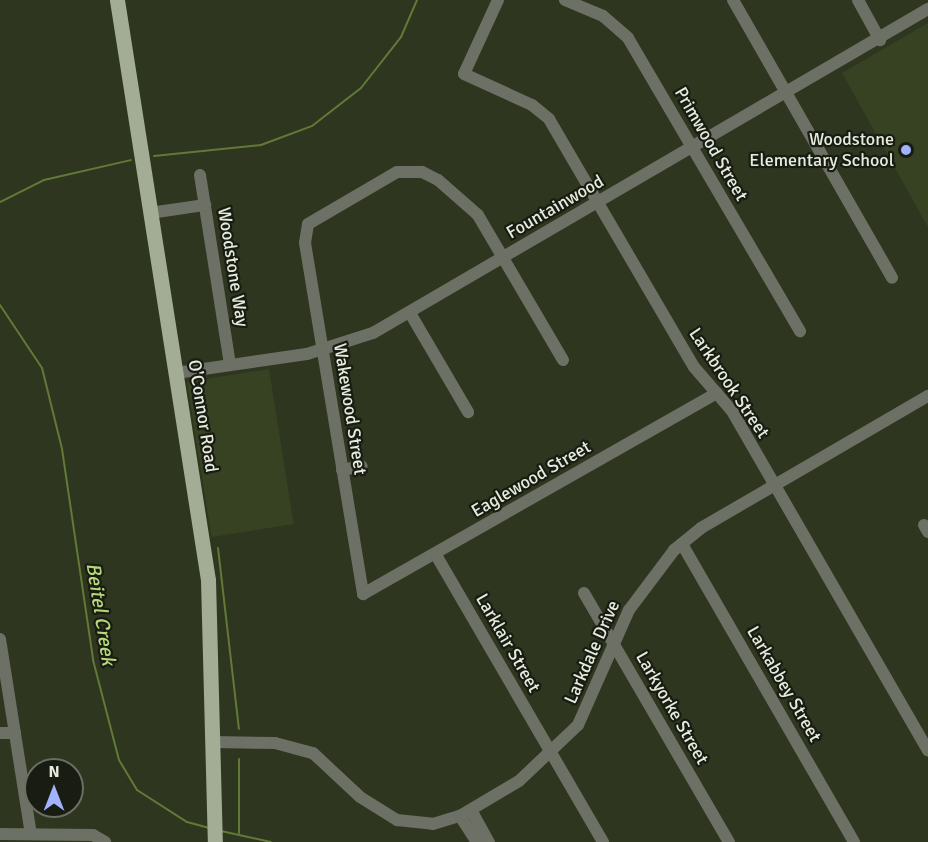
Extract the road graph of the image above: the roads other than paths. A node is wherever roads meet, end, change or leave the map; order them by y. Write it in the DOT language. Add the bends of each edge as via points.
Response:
graph roads {
  1 [pos="117,0"];
  2 [pos="498,0"];
  3 [pos="566,0"];
  4 [pos="733,0"];
  5 [pos="858,0"];
  6 [pos="928,9"];
  7 [pos="880,39"];
  8 [pos="786,94"];
  9 [pos="692,149"];
  10 [pos="200,175"];
  11 [pos="597,203"];
  12 [pos="205,204"];
  13 [pos="150,213"];
  14 [pos="504,258"];
  15 [pos="892,278"];
  16 [pos="410,313"];
  17 [pos="800,331"];
  18 [pos="322,350"];
  19 [pos="563,360"];
  20 [pos="230,365"];
  21 [pos="176,374"];
  22 [pos="717,393"];
  23 [pos="928,396"];
  24 [pos="468,412"];
  25 [pos="362,466"];
  26 [pos="342,470"];
  27 [pos="774,484"];
  28 [pos="682,544"];
  29 [pos="436,555"];
  30 [pos="584,593"];
  31 [pos="363,594"];
  32 [pos="0,639"];
  33 [pos="615,646"];
  34 [pos="0,733"];
  35 [pos="15,734"];
  36 [pos="214,742"];
  37 [pos="928,751"];
  38 [pos="552,754"];
  39 [pos="466,813"];
  40 [pos="0,834"];
  41 [pos="31,834"];
  42 [pos="105,842"];
  43 [pos="215,842"];
  44 [pos="477,842"];
  45 [pos="489,842"];
  46 [pos="603,842"];
  47 [pos="729,842"];
  48 [pos="855,842"];
  1 -- 13 [label="main road, O'Connor Road"];
  2 -- 11 [label="street, Larkbrook Street" via="464,74 541,110"];
  3 -- 9 [label="street, Primwood Street" via="624,33"];
  4 -- 8 [label="street"];
  5 -- 7 [label="street"];
  6 -- 7 [label="street, Fountainwood"];
  7 -- 8 [label="street, Fountainwood"];
  8 -- 9 [label="street, Fountainwood"];
  8 -- 15 [label="street"];
  9 -- 11 [label="street, Fountainwood"];
  9 -- 17 [label="street, Primwood Street"];
  10 -- 12 [label="street, Woodstone Way"];
  11 -- 14 [label="street, Fountainwood"];
  11 -- 22 [label="street, Larkbrook Street" via="694,367"];
  12 -- 13 [label="street"];
  12 -- 20 [label="street, Woodstone Way"];
  13 -- 21 [label="main road, O'Connor Road"];
  14 -- 16 [label="street, Fountainwood"];
  14 -- 18 [label="street, Wakewood Street" via="459,195 410,170 397,172 313,220 306,230"];
  14 -- 19 [label="street"];
  16 -- 18 [label="street, Fountainwood"];
  16 -- 24 [label="street"];
  18 -- 20 [label="street, Fountainwood"];
  18 -- 26 [label="street, Wakewood Street"];
  20 -- 21 [label="street, Fountainwood"];
  21 -- 36 [label="main road, O'Connor Road" via="208,580"];
  22 -- 27 [label="street, Larkbrook Street"];
  22 -- 29 [label="street, Eaglewood Street"];
  23 -- 27 [label="street, Larkdale Drive"];
  25 -- 26 [label="street"];
  26 -- 31 [label="street, Wakewood Street"];
  27 -- 28 [label="street, Larkdale Drive"];
  27 -- 37 [label="street, Larkbrook Street"];
  28 -- 33 [label="street, Larkdale Drive" via="639,593"];
  28 -- 48 [label="street, Larkabbey Street"];
  29 -- 31 [label="street, Eaglewood Street"];
  29 -- 38 [label="street, Larklair Street"];
  30 -- 33 [label="street, Larkyorke Street"];
  32 -- 35 [label="street"];
  33 -- 38 [label="street, Larkdale Drive" via="591,705"];
  33 -- 47 [label="street, Larkyorke Street"];
  34 -- 35 [label="street"];
  35 -- 41 [label="street"];
  36 -- 39 [label="street, Larkdale Drive" via="275,743 313,753 360,797 397,820 433,824"];
  36 -- 43 [label="main road, O'Connor Road"];
  38 -- 39 [label="street, Larkdale Drive"];
  38 -- 46 [label="street, Larklair Street"];
  39 -- 44 [label="street"];
  39 -- 45 [label="street"];
  40 -- 41 [label="street"];
  41 -- 42 [label="street" via="93,835"];
}
